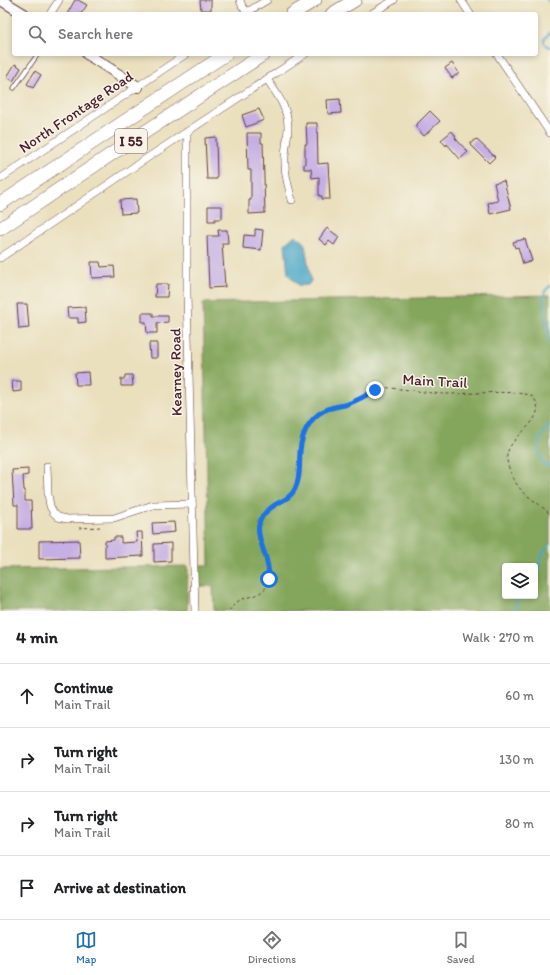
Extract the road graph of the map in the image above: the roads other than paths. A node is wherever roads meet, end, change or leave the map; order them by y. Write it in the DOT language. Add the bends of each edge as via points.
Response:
graph roads {
  1 [pos="1,0"];
  2 [pos="59,0"];
  3 [pos="240,0"];
  4 [pos="267,0"];
  5 [pos="316,0"];
  6 [pos="355,0"];
  7 [pos="394,0"];
  8 [pos="461,0"];
  9 [pos="21,12"];
  10 [pos="51,12"];
  11 [pos="245,12"];
  12 [pos="248,12"];
  13 [pos="295,12"];
  14 [pos="335,12"];
  15 [pos="374,12"];
  16 [pos="469,12"];
  17 [pos="37,56"];
  18 [pos="90,56"];
  19 [pos="183,56"];
  20 [pos="223,56"];
  21 [pos="261,56"];
  22 [pos="302,56"];
  23 [pos="498,56"];
  24 [pos="267,79"];
  25 [pos="138,86"];
  26 [pos="14,88"];
  27 [pos="187,132"];
  28 [pos="550,133"];
  29 [pos="0,179"];
  30 [pos="292,200"];
  31 [pos="0,204"];
  32 [pos="0,229"];
  33 [pos="0,258"];
  34 [pos="47,466"];
  35 [pos="192,504"];
  36 [pos="195,611"];
  1 -- 9 [label="street"];
  2 -- 10 [label="street"];
  3 -- 11 [label="street"];
  4 -- 12 [label="street"];
  5 -- 13 [label="highway"];
  6 -- 14 [label="highway"];
  7 -- 15 [label="street"];
  8 -- 16 [label="street"];
  17 -- 26 [label="lane"];
  18 -- 25 [label="street"];
  19 -- 25 [label="street, North Frontage Road"];
  20 -- 31 [label="highway, I 55"];
  21 -- 32 [label="highway, I 55"];
  22 -- 24 [label="street"];
  23 -- 28 [label="street"];
  24 -- 27 [label="street"];
  24 -- 30 [label="street" via="286,112 288,126 285,168"];
  25 -- 29 [label="street, North Frontage Road"];
  27 -- 33 [label="street"];
  27 -- 35 [label="street, Kearney Road" via="187,294"];
  34 -- 35 [label="street" via="48,494 53,512 58,517 114,518 153,505"];
  35 -- 36 [label="street, Kearney Road"];
}
